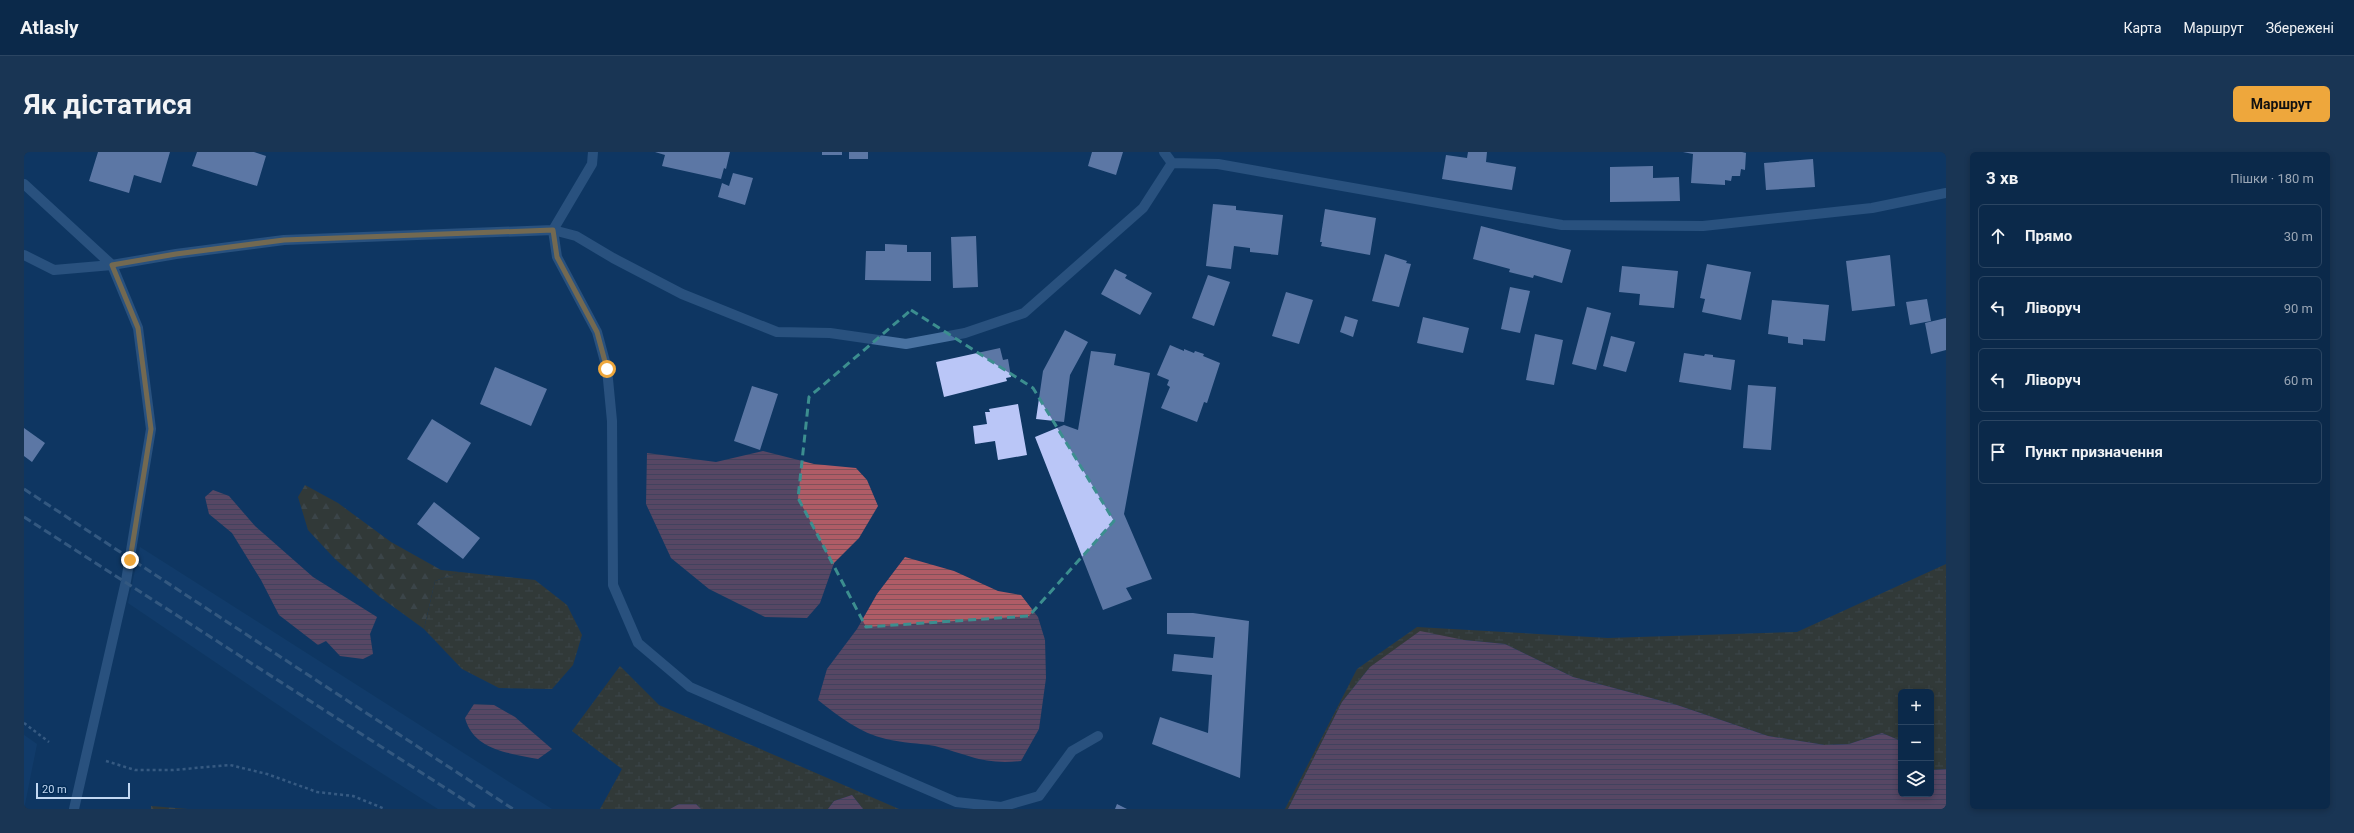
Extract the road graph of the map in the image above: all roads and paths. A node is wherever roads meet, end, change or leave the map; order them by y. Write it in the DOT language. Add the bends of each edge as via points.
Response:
graph roads {
  1 [pos="593,152"];
  2 [pos="1164,152"];
  3 [pos="1172,163"];
  4 [pos="24,184"];
  5 [pos="1946,193"];
  6 [pos="553,230"];
  7 [pos="24,255"];
  8 [pos="112,265"];
  9 [pos="24,723"];
  10 [pos="1098,736"];
  11 [pos="49,742"];
  12 [pos="101,759"];
  13 [pos="1002,808"];
  14 [pos="74,809"];
  15 [pos="385,809"];
  1 -- 6 [label="street" via="592,164"];
  2 -- 3 [label="street"];
  3 -- 5 [label="street" via="1218,164 1562,225 1703,226 1872,208"];
  3 -- 6 [label="street" via="1143,208 1024,313 965,333 906,344 830,333 777,332 682,294 576,236"];
  4 -- 8 [label="street"];
  6 -- 8 [label="street" via="284,240"];
  6 -- 13 [label="street" via="557,257 597,332 607,369 612,421 613,585 638,643 690,687 956,802"];
  7 -- 8 [label="street" via="54,270"];
  8 -- 14 [label="street" via="138,328 151,429 128,574"];
  9 -- 11 [label="path"];
  10 -- 13 [label="street" via="1072,751 1038,796"];
  12 -- 15 [label="path" via="135,770 230,765 267,774 318,792 353,796"];
}
